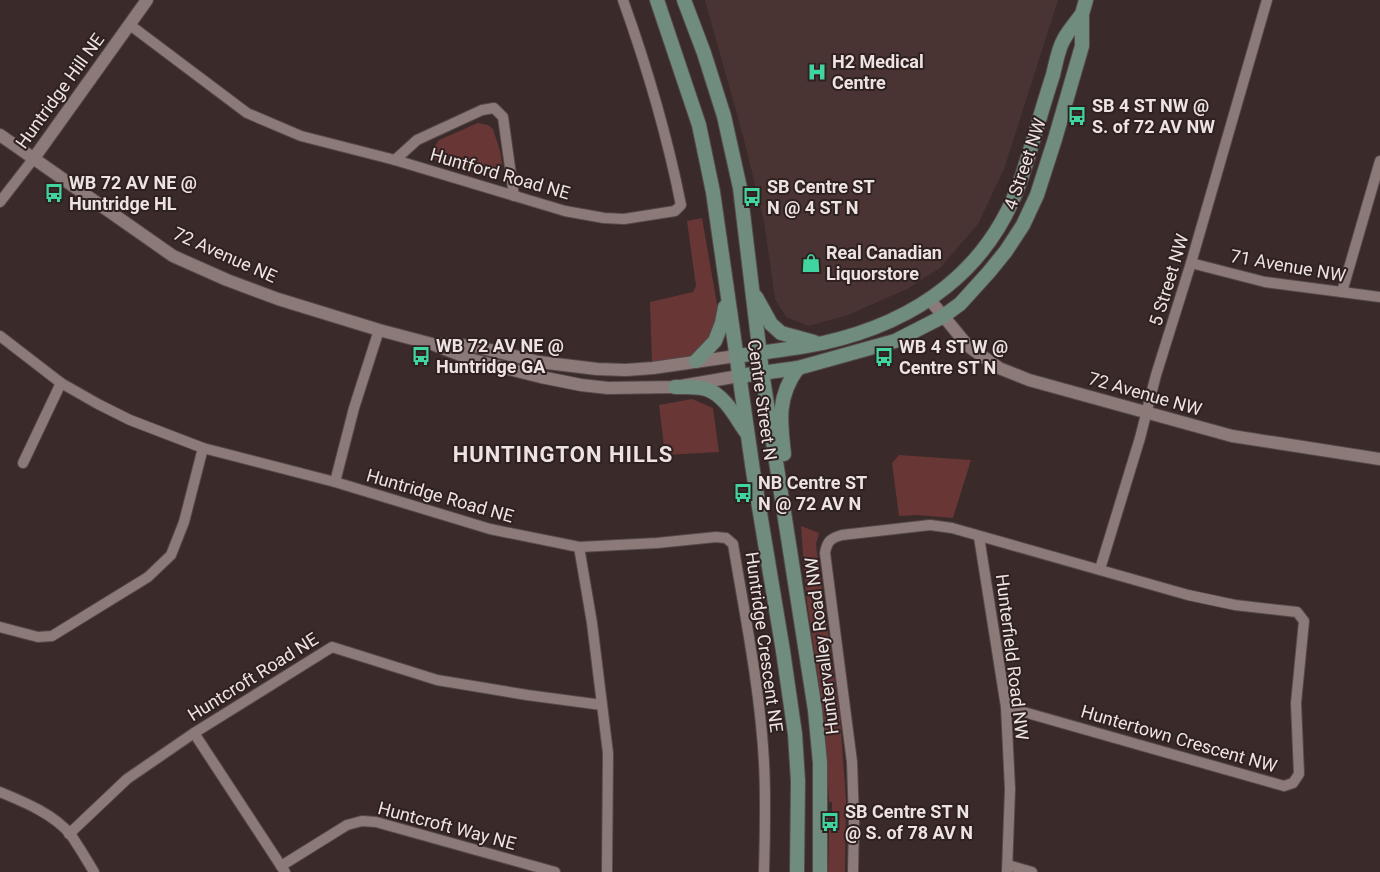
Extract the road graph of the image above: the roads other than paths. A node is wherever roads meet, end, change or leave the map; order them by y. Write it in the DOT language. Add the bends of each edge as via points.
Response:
graph roads {
  1 [pos="147,0"];
  2 [pos="623,0"];
  3 [pos="657,0"];
  4 [pos="684,0"];
  5 [pos="1086,0"];
  6 [pos="1267,0"];
  7 [pos="1082,14"];
  8 [pos="130,25"];
  9 [pos="0,135"];
  10 [pos="34,158"];
  11 [pos="395,160"];
  12 [pos="1380,161"];
  13 [pos="514,196"];
  14 [pos="0,202"];
  15 [pos="1191,263"];
  16 [pos="1342,292"];
  17 [pos="753,293"];
  18 [pos="1380,297"];
  19 [pos="728,300"];
  20 [pos="930,300"];
  21 [pos="942,317"];
  22 [pos="379,330"];
  23 [pos="0,336"];
  24 [pos="822,343"];
  25 [pos="432,344"];
  26 [pos="759,353"];
  27 [pos="736,356"];
  28 [pos="696,362"];
  29 [pos="798,368"];
  30 [pos="762,372"];
  31 [pos="739,376"];
  32 [pos="61,383"];
  33 [pos="675,387"];
  34 [pos="1146,413"];
  35 [pos="747,434"];
  36 [pos="203,448"];
  37 [pos="1380,458"];
  38 [pos="23,463"];
  39 [pos="335,482"];
  40 [pos="787,526"];
  41 [pos="980,537"];
  42 [pos="580,547"];
  43 [pos="1100,569"];
  44 [pos="0,626"];
  45 [pos="602,705"];
  46 [pos="1006,707"];
  47 [pos="194,733"];
  48 [pos="0,792"];
  49 [pos="70,834"];
  50 [pos="283,869"];
  51 [pos="1007,869"];
  52 [pos="94,872"];
  53 [pos="554,872"];
  54 [pos="608,872"];
  55 [pos="764,872"];
  56 [pos="797,872"];
  57 [pos="820,872"];
  58 [pos="853,872"];
  59 [pos="1032,872"];
  1 -- 8 [label="street, Huntridge Hill NE"];
  2 -- 13 [label="street, Huntford Road NE" via="644,57 671,154 681,205 675,211 624,219 604,218"];
  3 -- 19 [label="main road, Centre Street N" via="699,125 713,192"];
  4 -- 17 [label="main road, Centre Street N" via="724,116 740,188"];
  5 -- 7 [label="main road, 4 Street NW"];
  6 -- 15 [label="street, 5 Street NW"];
  7 -- 20 [label="main road, 4 Street NW" via="1064,39 1021,177 1001,223 967,269"];
  7 -- 21 [label="main road, 4 Street NW" via="1082,46 1037,195 1024,225 989,272 960,304"];
  8 -- 10 [label="street, Huntridge Hill NE"];
  8 -- 11 [label="street, Huntford Road NE" via="247,113 301,136"];
  9 -- 10 [label="street, 72 Avenue NE"];
  10 -- 14 [label="street, Huntridge Hill NE"];
  10 -- 22 [label="street, 72 Avenue NE" via="173,256 278,299"];
  11 -- 13 [label="street, Huntford Road NE"];
  11 -- 13 [label="street" via="417,140 482,110 494,108 502,118"];
  12 -- 16 [label="street"];
  15 -- 16 [label="street, 71 Avenue NW" via="1265,282"];
  15 -- 34 [label="street, 5 Street NW"];
  16 -- 18 [label="street, 71 Avenue NW"];
  17 -- 24 [label="main road" via="771,324 781,333"];
  17 -- 26 [label="main road, Centre Street N"];
  19 -- 27 [label="main road, Centre Street N"];
  19 -- 28 [label="main road" via="715,341"];
  20 -- 21 [label="street, 72 Avenue NW"];
  20 -- 24 [label="main road, 4 Street NW" via="882,324"];
  21 -- 29 [label="main road, 4 Street NW" via="895,341"];
  21 -- 34 [label="street, 72 Avenue NW" via="968,346 999,368 1029,380"];
  22 -- 25 [label="street, 72 Avenue NE"];
  22 -- 39 [label="street"];
  23 -- 32 [label="street, Huntridge Road NE"];
  24 -- 26 [label="main road, 4 Street NW"];
  25 -- 28 [label="street, 72 Avenue NE" via="474,346 539,362 597,369 626,370"];
  25 -- 33 [label="street, 72 Avenue NE" via="473,360 581,385"];
  26 -- 27 [label="main road, 72 Avenue NE"];
  26 -- 30 [label="main road, Centre Street N"];
  27 -- 28 [label="street, 72 Avenue NE"];
  27 -- 31 [label="main road, Centre Street N"];
  29 -- 30 [label="main road, 4 Street NW"];
  29 -- 40 [label="main road" via="785,388 782,408 782,437 792,503"];
  30 -- 31 [label="main road, 72 Avenue NE"];
  30 -- 40 [label="main road, Centre Street N"];
  31 -- 33 [label="street, 72 Avenue NE"];
  31 -- 35 [label="main road, Centre Street N"];
  32 -- 36 [label="street, Huntridge Road NE" via="130,420"];
  32 -- 38 [label="street"];
  33 -- 35 [label="main road" via="706,389 716,394"];
  34 -- 37 [label="street, 72 Avenue NW" via="1232,436"];
  34 -- 43 [label="street, 5 Street NW"];
  35 -- 56 [label="main road, Centre Street N" via="795,734"];
  36 -- 39 [label="street, Huntridge Road NE"];
  36 -- 44 [label="street" via="184,522 171,556 148,577 52,636 38,637"];
  39 -- 42 [label="street, Huntridge Road NE" via="490,529"];
  40 -- 57 [label="main road, Centre Street N" via="815,710 820,763"];
  41 -- 43 [label="street, Huntertown Crescent NW"];
  41 -- 46 [label="street, Hunterfield Road NW"];
  41 -- 58 [label="street, Huntervalley Road NW" via="930,525 842,535 826,545 852,762"];
  42 -- 45 [label="street"];
  42 -- 55 [label="street, Huntridge Crescent NE" via="716,536 733,544 758,699 764,761"];
  43 -- 46 [label="street, Huntertown Crescent NW" via="1188,595 1235,605 1297,612 1304,621 1296,703 1299,774 1284,786"];
  45 -- 47 [label="street, Huntcroft Road NE" via="438,680 332,647"];
  45 -- 54 [label="street" via="608,753"];
  46 -- 51 [label="street, Hunterfield Road NW" via="1010,789"];
  47 -- 49 [label="street, Huntcroft Road NE" via="128,779"];
  47 -- 50 [label="street"];
  48 -- 49 [label="street" via="50,817"];
  49 -- 52 [label="street"];
  50 -- 53 [label="street, Huntcroft Way NE" via="341,827 362,821 376,822"];
  51 -- 59 [label="street"];
}
